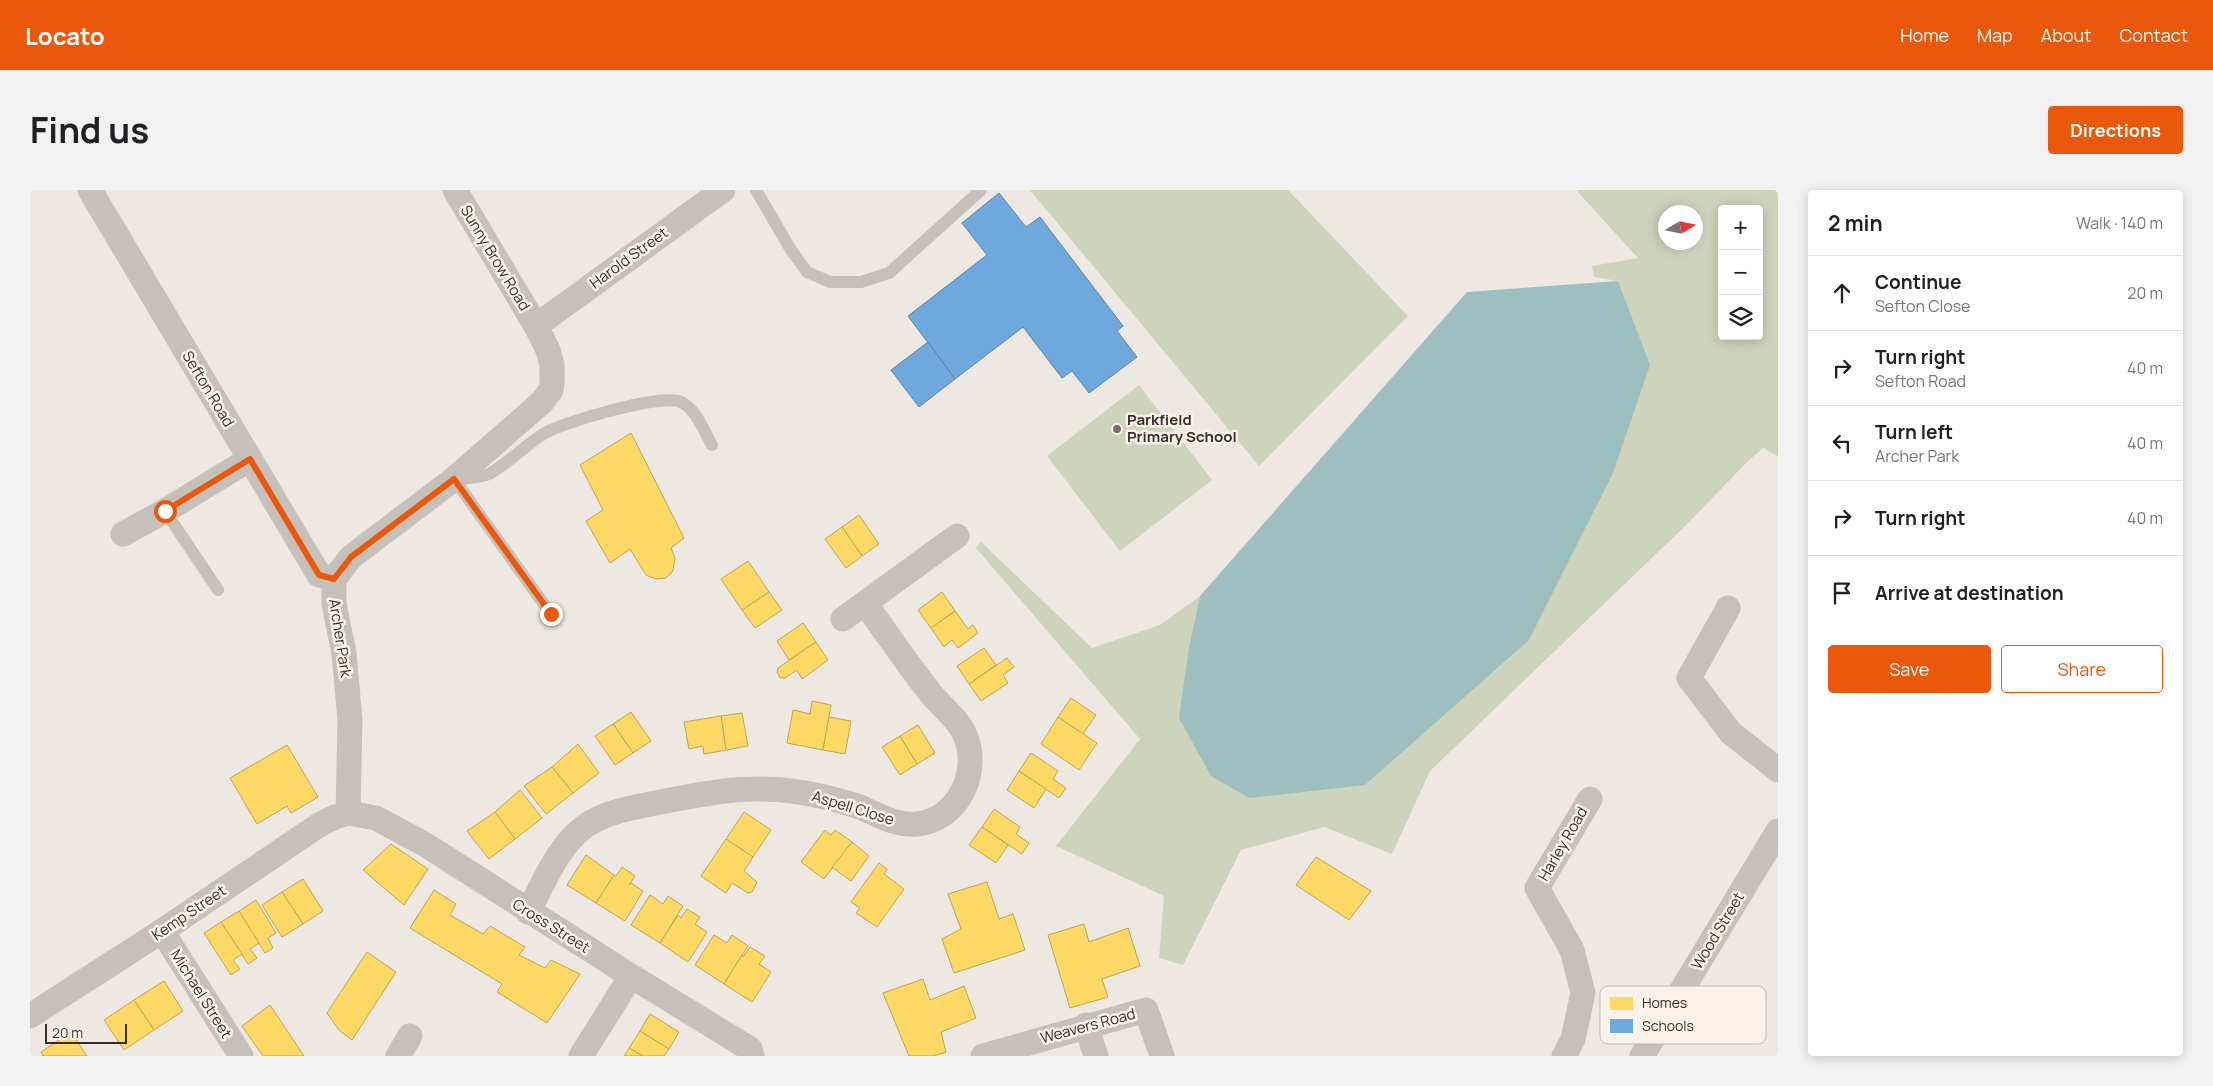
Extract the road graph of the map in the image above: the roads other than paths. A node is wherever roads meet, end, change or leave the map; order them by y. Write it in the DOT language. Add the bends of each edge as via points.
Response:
graph roads {
  1 [pos="90,190"];
  2 [pos="455,190"];
  3 [pos="723,190"];
  4 [pos="756,190"];
  5 [pos="981,190"];
  6 [pos="536,326"];
  7 [pos="712,445"];
  8 [pos="250,459"];
  9 [pos="454,479"];
  10 [pos="165,511"];
  11 [pos="123,534"];
  12 [pos="957,536"];
  13 [pos="334,579"];
  14 [pos="218,590"];
  15 [pos="865,603"];
  16 [pos="1728,608"];
  17 [pos="551,614"];
  18 [pos="843,619"];
  19 [pos="1778,770"];
  20 [pos="1590,799"];
  21 [pos="348,813"];
  22 [pos="1778,831"];
  23 [pos="528,912"];
  24 [pos="162,931"];
  25 [pos="630,976"];
  26 [pos="1684,986"];
  27 [pos="30,1016"];
  28 [pos="1086,1025"];
  29 [pos="1649,1044"];
  30 [pos="751,1053"];
  31 [pos="241,1056"];
  32 [pos="581,1056"];
  33 [pos="983,1056"];
  34 [pos="1096,1056"];
  35 [pos="1162,1056"];
  36 [pos="1564,1056"];
  37 [pos="1642,1056"];
  1 -- 8 [label="street, Sefton Road"];
  2 -- 6 [label="street, Sunny Brow Road"];
  3 -- 6 [label="street, Harold Street"];
  4 -- 5 [label="lane" via="790,250 807,272 830,282 861,282 889,273"];
  6 -- 9 [label="street, Archer Park" via="552,365 551,390 542,402"];
  7 -- 9 [label="lane" via="692,412 680,402 661,399 561,425 529,443 488,474"];
  8 -- 10 [label="street"];
  8 -- 13 [label="street, Sefton Road" via="319,575"];
  9 -- 13 [label="street, Archer Park" via="351,557"];
  9 -- 17 [label="lane"];
  10 -- 11 [label="street"];
  10 -- 14 [label="lane"];
  12 -- 15 [label="street"];
  13 -- 21 [label="street, Archer Park" via="334,604 344,653 350,720"];
  15 -- 18 [label="street"];
  15 -- 23 [label="street, Aspell Close" via="911,669 965,734 969,749 968,784 948,812 927,822 903,824 821,797 794,791 749,788 631,808 585,826 570,840"];
  16 -- 19 [label="street" via="1689,678 1731,733"];
  20 -- 36 [label="street, Harley Road" via="1538,888 1572,950 1583,993 1573,1039"];
  21 -- 23 [label="street, Cross Street" via="376,818 426,845"];
  21 -- 24 [label="street, Kemp Street" via="319,825"];
  22 -- 26 [label="street, Wood Street"];
  23 -- 25 [label="street, Cross Street"];
  24 -- 27 [label="street, Kemp Street"];
  24 -- 31 [label="street, Michael Street"];
  25 -- 30 [label="street, Cross Street"];
  25 -- 32 [label="street"];
  28 -- 33 [label="street, Weavers Road"];
  28 -- 34 [label="street"];
  28 -- 35 [label="street, Weavers Road" via="1146,1010"];
  29 -- 37 [label="street, Wood Street"];
}
